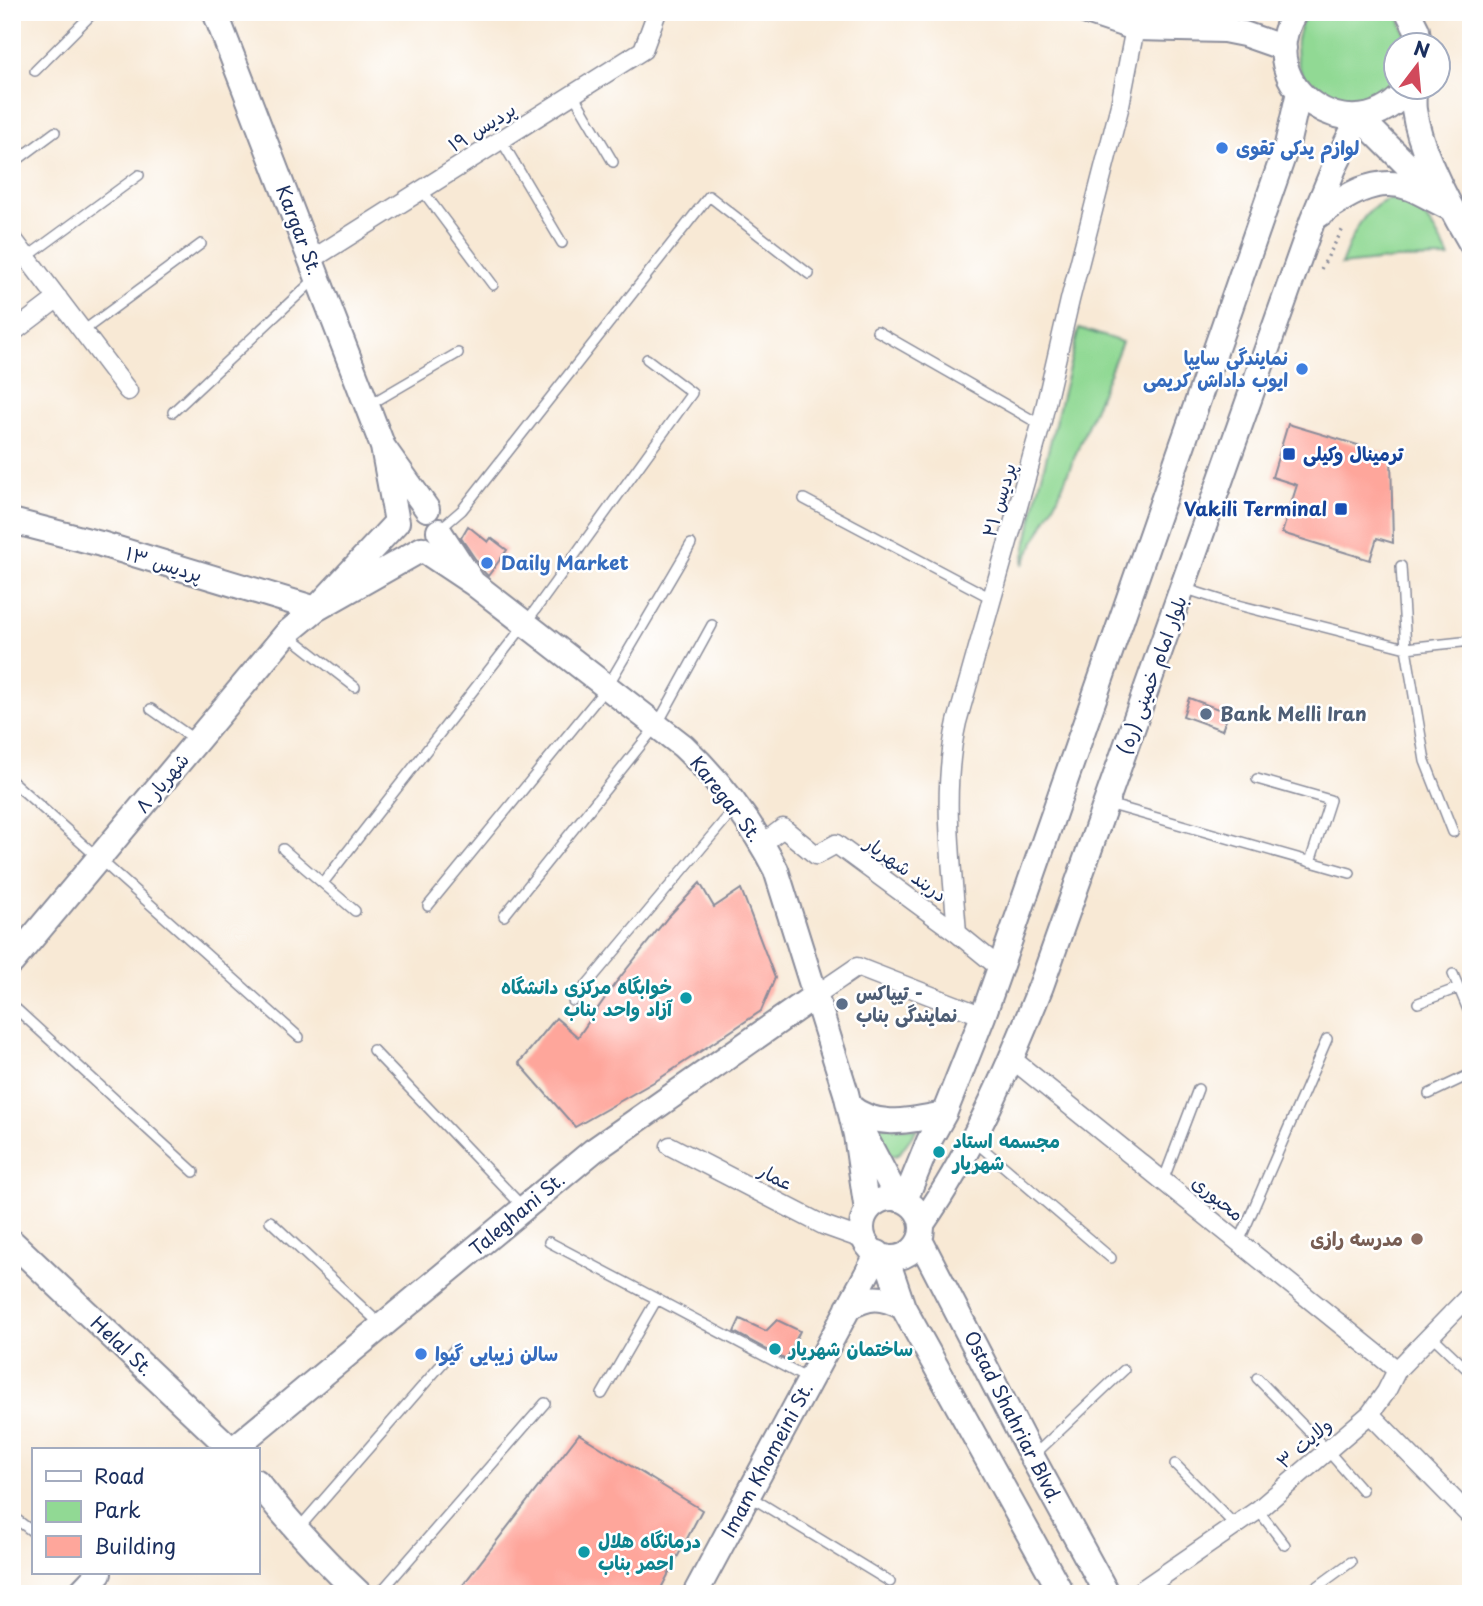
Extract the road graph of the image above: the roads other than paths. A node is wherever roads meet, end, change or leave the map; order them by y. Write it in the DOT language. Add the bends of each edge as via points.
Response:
graph roads {
  1 [pos="94,12"];
  2 [pos="215,12"];
  3 [pos="657,12"];
  4 [pos="1087,12"];
  5 [pos="1295,12"];
  6 [pos="1411,15"];
  7 [pos="1135,28"];
  8 [pos="1417,32"];
  9 [pos="1284,48"];
  10 [pos="35,71"];
  11 [pos="1299,92"];
  12 [pos="573,94"];
  13 [pos="1394,102"];
  14 [pos="1414,102"];
  15 [pos="1359,117"];
  16 [pos="55,132"];
  17 [pos="501,140"];
  18 [pos="613,162"];
  19 [pos="12,164"];
  20 [pos="139,175"];
  21 [pos="422,190"];
  22 [pos="1450,208"];
  23 [pos="1313,219"];
  24 [pos="12,238"];
  25 [pos="562,243"];
  26 [pos="1471,243"];
  27 [pos="201,244"];
  28 [pos="27,257"];
  29 [pos="314,269"];
  30 [pos="809,274"];
  31 [pos="493,285"];
  32 [pos="58,298"];
  33 [pos="83,331"];
  34 [pos="877,331"];
  35 [pos="12,333"];
  36 [pos="458,353"];
  37 [pos="647,359"];
  38 [pos="128,391"];
  39 [pos="367,405"];
  40 [pos="173,412"];
  41 [pos="1041,425"];
  42 [pos="383,447"];
  43 [pos="804,499"];
  44 [pos="427,509"];
  45 [pos="12,522"];
  46 [pos="397,522"];
  47 [pos="439,530"];
  48 [pos="691,544"];
  49 [pos="422,549"];
  50 [pos="1401,566"];
  51 [pos="473,583"];
  52 [pos="1183,588"];
  53 [pos="993,599"];
  54 [pos="316,609"];
  55 [pos="525,624"];
  56 [pos="712,625"];
  57 [pos="287,634"];
  58 [pos="1471,641"];
  59 [pos="1406,648"];
  60 [pos="355,687"];
  61 [pos="607,687"];
  62 [pos="150,709"];
  63 [pos="657,725"];
  64 [pos="197,742"];
  65 [pos="1257,779"];
  66 [pos="12,781"];
  67 [pos="1106,804"];
  68 [pos="737,807"];
  69 [pos="1453,832"];
  70 [pos="762,844"];
  71 [pos="283,849"];
  72 [pos="99,859"];
  73 [pos="1310,862"];
  74 [pos="1350,873"];
  75 [pos="323,883"];
  76 [pos="428,905"];
  77 [pos="355,911"];
  78 [pos="504,916"];
  79 [pos="957,933"];
  80 [pos="12,962"];
  81 [pos="1000,968"];
  82 [pos="1453,974"];
  83 [pos="1458,988"];
  84 [pos="816,995"];
  85 [pos="573,1001"];
  86 [pos="1418,1003"];
  87 [pos="12,1005"];
  88 [pos="983,1016"];
  89 [pos="1471,1017"];
  90 [pos="299,1037"];
  91 [pos="1327,1039"];
  92 [pos="373,1050"];
  93 [pos="1012,1059"];
  94 [pos="1471,1074"];
  95 [pos="1198,1089"];
  96 [pos="1429,1094"];
  97 [pos="849,1106"];
  98 [pos="944,1114"];
  99 [pos="973,1140"];
  100 [pos="670,1146"];
  101 [pos="194,1172"];
  102 [pos="1163,1181"];
  103 [pos="901,1200"];
  104 [pos="524,1208"];
  105 [pos="867,1210"];
  106 [pos="270,1221"];
  107 [pos="921,1232"];
  108 [pos="12,1242"];
  109 [pos="549,1242"];
  110 [pos="1239,1242"];
  111 [pos="876,1250"];
  112 [pos="1111,1258"];
  113 [pos="1471,1294"];
  114 [pos="657,1299"];
  115 [pos="903,1307"];
  116 [pos="848,1308"];
  117 [pos="382,1326"];
  118 [pos="1430,1335"];
  119 [pos="454,1350"];
  120 [pos="1124,1370"];
  121 [pos="1397,1370"];
  122 [pos="1471,1373"];
  123 [pos="1257,1378"];
  124 [pos="810,1380"];
  125 [pos="602,1394"];
  126 [pos="545,1403"];
  127 [pos="1370,1414"];
  128 [pos="230,1448"];
  129 [pos="234,1448"];
  130 [pos="1328,1451"];
  131 [pos="1032,1457"];
  132 [pos="1175,1464"];
  133 [pos="259,1484"];
  134 [pos="1362,1490"];
  135 [pos="748,1496"];
  136 [pos="1258,1510"];
  137 [pos="12,1516"];
  138 [pos="1471,1517"];
  139 [pos="1236,1526"];
  140 [pos="32,1531"];
  141 [pos="297,1531"];
  142 [pos="1285,1545"];
  143 [pos="1351,1562"];
  144 [pos="890,1582"];
  145 [pos="360,1594"];
  146 [pos="379,1594"];
  147 [pos="695,1594"];
  148 [pos="1062,1594"];
  149 [pos="1107,1594"];
  150 [pos="1136,1594"];
  151 [pos="1307,1594"];
  1 -- 10 [label="lane"];
  2 -- 29 [label="main road, Kargar St."];
  3 -- 12 [label="street, پردیس ۱۹" via="643,50"];
  4 -- 7 [label="main road"];
  5 -- 9 [label="main road"];
  6 -- 8 [label="main road"];
  7 -- 9 [label="main road" via="1224,30"];
  7 -- 41 [label="street, پردیس ۲۱"];
  9 -- 11 [label="main road" via="1286,69"];
  11 -- 15 [label="main road" via="1331,114"];
  11 -- 81 [label="main road" via="1284,155"];
  12 -- 17 [label="street, پردیس ۱۹"];
  12 -- 18 [label="lane"];
  13 -- 15 [label="main road"];
  14 -- 22 [label="main road" via="1419,131"];
  15 -- 22 [label="main road"];
  15 -- 23 [label="main road, بلوار امام خمینی (ره)"];
  16 -- 19 [label="lane"];
  17 -- 21 [label="street, پردیس ۱۹"];
  17 -- 25 [label="lane"];
  20 -- 28 [label="lane"];
  21 -- 29 [label="street, پردیس ۱۹"];
  21 -- 31 [label="lane"];
  22 -- 23 [label="main road" via="1392,184 1360,190"];
  22 -- 26 [label="main road"];
  23 -- 52 [label="main road, بلوار امام خمینی (ره)"];
  24 -- 28 [label="street"];
  27 -- 33 [label="lane"];
  28 -- 32 [label="street"];
  29 -- 39 [label="main road, Kargar St."];
  29 -- 40 [label="lane"];
  30 -- 47 [label="lane" via="709,196 463,510"];
  32 -- 33 [label="street"];
  32 -- 35 [label="street"];
  33 -- 38 [label="street"];
  34 -- 41 [label="lane"];
  36 -- 39 [label="lane"];
  37 -- 55 [label="lane" via="692,393"];
  39 -- 42 [label="main road, Kargar St."];
  41 -- 53 [label="street, پردیس ۲۱"];
  42 -- 44 [label="main road, Kargar St."];
  42 -- 46 [label="main road, Kargar St."];
  43 -- 53 [label="lane"];
  44 -- 46 [label="main road" via="409,508"];
  44 -- 47 [label="main road"];
  45 -- 54 [label="main road, پردیس ۱۳"];
  46 -- 49 [label="main road" via="402,542"];
  46 -- 54 [label="main road, شهریار ۸"];
  47 -- 49 [label="main road" via="434,542"];
  47 -- 51 [label="main road"];
  48 -- 61 [label="lane"];
  49 -- 51 [label="main road"];
  49 -- 54 [label="main road, شهریار ۸"];
  50 -- 59 [label="lane"];
  51 -- 55 [label="main road, Karegar St."];
  52 -- 59 [label="lane"];
  52 -- 67 [label="main road, بلوار امام خمینی (ره)"];
  53 -- 79 [label="street, پردیس ۲۱" via="951,749 948,795"];
  54 -- 57 [label="main road, شهریار ۸"];
  55 -- 61 [label="main road, Karegar St."];
  55 -- 75 [label="lane"];
  56 -- 63 [label="lane"];
  57 -- 60 [label="lane"];
  57 -- 64 [label="main road, شهریار ۸"];
  58 -- 59 [label="lane"];
  59 -- 69 [label="lane" via="1425,761"];
  61 -- 63 [label="main road, Karegar St."];
  61 -- 76 [label="lane"];
  62 -- 64 [label="lane"];
  63 -- 68 [label="main road, Karegar St." via="700,762"];
  63 -- 78 [label="lane"];
  64 -- 72 [label="main road, شهریار ۸"];
  65 -- 73 [label="lane" via="1330,800"];
  66 -- 72 [label="lane"];
  67 -- 73 [label="lane"];
  67 -- 93 [label="main road, بلوار امام خمینی (ره)"];
  68 -- 70 [label="main road, Karegar St."];
  68 -- 85 [label="lane"];
  70 -- 79 [label="street, دربند شهریار" via="783,828 816,855 836,844"];
  70 -- 84 [label="main road, Karegar St." via="776,870"];
  71 -- 75 [label="lane"];
  72 -- 80 [label="main road, شهریار ۸"];
  72 -- 90 [label="lane"];
  73 -- 74 [label="lane"];
  75 -- 77 [label="lane"];
  79 -- 81 [label="street"];
  81 -- 88 [label="main road"];
  82 -- 83 [label="lane"];
  83 -- 86 [label="lane"];
  83 -- 89 [label="lane"];
  84 -- 88 [label="street" via="857,967"];
  84 -- 97 [label="main road, Karegar St."];
  84 -- 104 [label="main road, Taleghani St." via="593,1152"];
  87 -- 101 [label="lane"];
  88 -- 98 [label="main road"];
  91 -- 110 [label="lane"];
  92 -- 104 [label="lane"];
  93 -- 99 [label="main road, بلوار امام خمینی (ره)"];
  93 -- 102 [label="street, محبوری"];
  94 -- 96 [label="lane"];
  95 -- 102 [label="lane"];
  97 -- 98 [label="main road" via="868,1117 895,1122"];
  97 -- 103 [label="main road"];
  97 -- 105 [label="main road"];
  98 -- 103 [label="main road"];
  99 -- 107 [label="main road, بلوار امام خمینی (ره)"];
  99 -- 112 [label="lane"];
  100 -- 111 [label="street, عمار"];
  102 -- 110 [label="street, محبوری"];
  103 -- 105 [label="main road" via="878,1201"];
  103 -- 107 [label="main road" via="917,1210"];
  104 -- 117 [label="main road, Taleghani St."];
  105 -- 111 [label="main road" via="862,1224"];
  106 -- 117 [label="lane"];
  107 -- 111 [label="main road" via="913,1250 900,1257"];
  107 -- 131 [label="main road, Ostad Shahriar Blvd."];
  108 -- 128 [label="main road, Helal St."];
  109 -- 114 [label="lane"];
  110 -- 121 [label="street, محبوری"];
  111 -- 115 [label="main road, Ostad Shahriar Blvd."];
  111 -- 116 [label="main road, Imam Khomeini St."];
  113 -- 118 [label="street, ولایت ۳"];
  114 -- 124 [label="lane"];
  114 -- 125 [label="lane"];
  115 -- 116 [label="main road" via="873,1298"];
  115 -- 148 [label="main road, Ostad Shahriar Blvd."];
  116 -- 124 [label="main road, Imam Khomeini St."];
  117 -- 129 [label="main road, Taleghani St."];
  118 -- 121 [label="street, ولایت ۳"];
  118 -- 122 [label="lane"];
  119 -- 141 [label="lane"];
  120 -- 131 [label="lane"];
  121 -- 127 [label="street, ولایت ۳"];
  123 -- 130 [label="lane"];
  124 -- 135 [label="main road, Imam Khomeini St."];
  126 -- 146 [label="lane"];
  127 -- 130 [label="street, ولایت ۳"];
  127 -- 138 [label="street"];
  130 -- 134 [label="lane"];
  130 -- 136 [label="street, ولایت ۳"];
  131 -- 149 [label="main road, Ostad Shahriar Blvd."];
  132 -- 139 [label="lane"];
  133 -- 141 [label="main road"];
  135 -- 144 [label="lane"];
  135 -- 147 [label="main road, Imam Khomeini St."];
  136 -- 139 [label="street, ولایت ۳"];
  136 -- 142 [label="lane"];
  137 -- 140 [label="lane"];
  139 -- 150 [label="street, ولایت ۳"];
  141 -- 145 [label="main road"];
  143 -- 151 [label="lane"];
}
